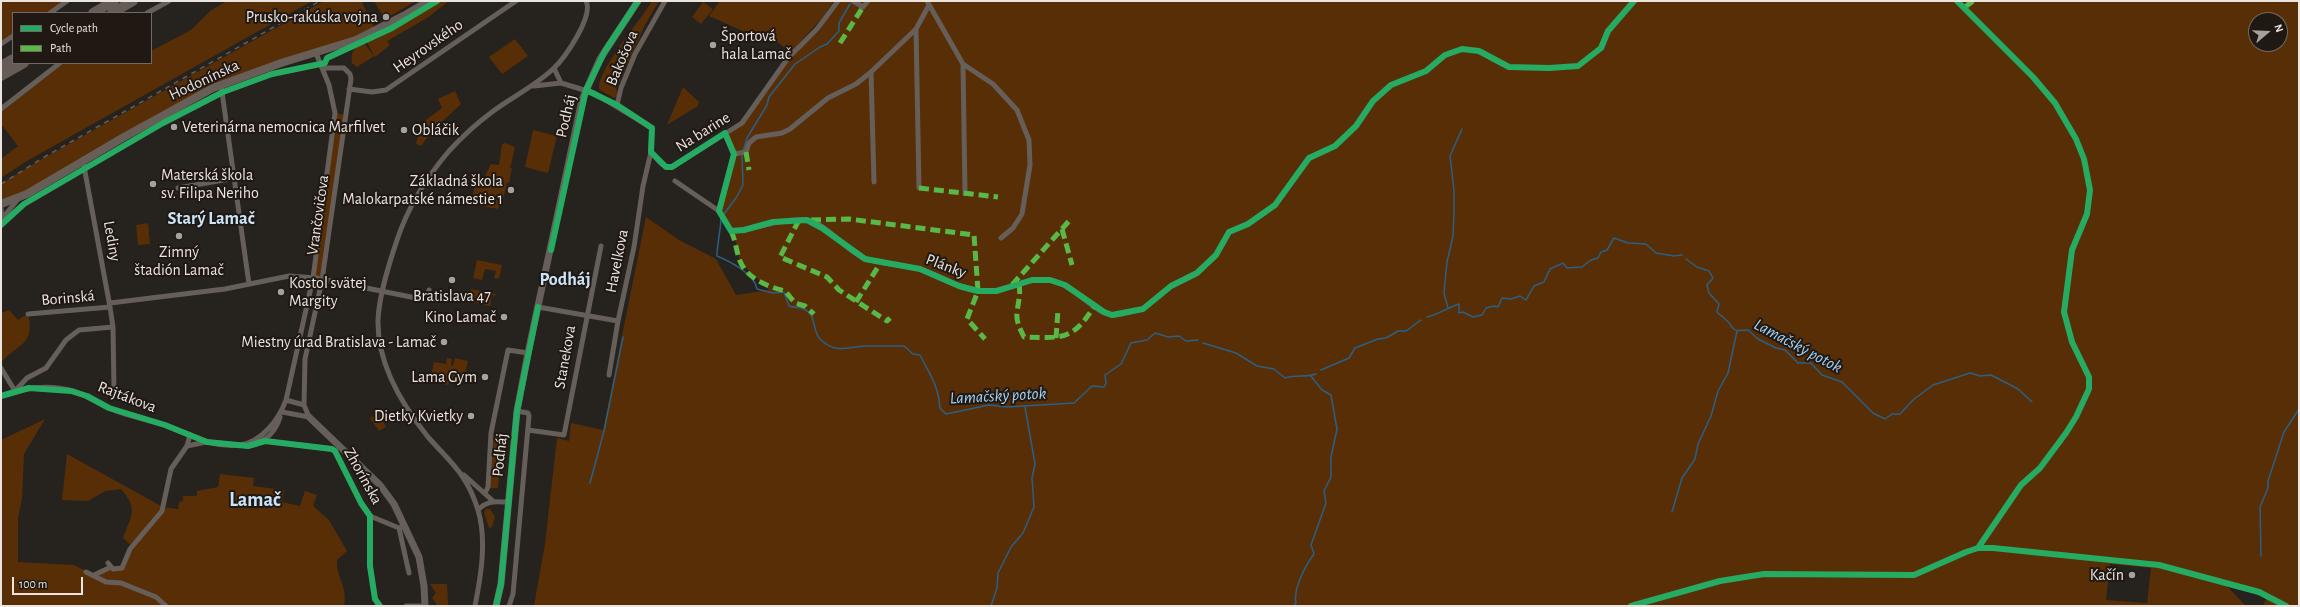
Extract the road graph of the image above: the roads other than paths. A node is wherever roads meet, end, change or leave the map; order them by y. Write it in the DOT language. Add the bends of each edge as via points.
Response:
graph roads {
  1 [pos="67,1"];
  2 [pos="114,1"];
  3 [pos="133,1"];
  4 [pos="169,1"];
  5 [pos="429,1"];
  6 [pos="516,1"];
  7 [pos="586,1"];
  8 [pos="638,1"];
  9 [pos="665,1"];
  10 [pos="838,1"];
  11 [pos="853,1"];
  12 [pos="868,1"];
  13 [pos="928,3"];
  14 [pos="51,12"];
  15 [pos="95,12"];
  16 [pos="114,12"];
  17 [pos="149,12"];
  18 [pos="916,29"];
  19 [pos="12,37"];
  20 [pos="1,44"];
  21 [pos="316,53"];
  22 [pos="12,59"];
  23 [pos="22,64"];
  24 [pos="59,64"];
  25 [pos="963,64"];
  26 [pos="1,66"];
  27 [pos="323,68"];
  28 [pos="554,68"];
  29 [pos="871,72"];
  30 [pos="1,76"];
  31 [pos="561,83"];
  32 [pos="222,85"];
  33 [pos="533,86"];
  34 [pos="349,89"];
  35 [pos="586,90"];
  36 [pos="617,105"];
  37 [pos="1,109"];
  38 [pos="725,133"];
  39 [pos="651,152"];
  40 [pos="737,154"];
  41 [pos="83,161"];
  42 [pos="235,178"];
  43 [pos="675,181"];
  44 [pos="874,182"];
  45 [pos="178,188"];
  46 [pos="919,188"];
  47 [pos="965,194"];
  48 [pos="19,198"];
  49 [pos="1,204"];
  50 [pos="1,208"];
  51 [pos="2,220"];
  52 [pos="731,231"];
  53 [pos="1001,238"];
  54 [pos="601,246"];
  55 [pos="313,278"];
  56 [pos="322,280"];
  57 [pos="250,284"];
  58 [pos="429,290"];
  59 [pos="383,292"];
  60 [pos="110,305"];
  61 [pos="538,307"];
  62 [pos="1130,312"];
  63 [pos="28,314"];
  64 [pos="586,316"];
  65 [pos="618,321"];
  66 [pos="113,327"];
  67 [pos="528,353"];
  68 [pos="1,368"];
  69 [pos="609,375"];
  70 [pos="114,389"];
  71 [pos="15,391"];
  72 [pos="1,396"];
  73 [pos="286,400"];
  74 [pos="304,405"];
  75 [pos="518,412"];
  76 [pos="281,414"];
  77 [pos="309,417"];
  78 [pos="528,430"];
  79 [pos="190,435"];
  80 [pos="265,441"];
  81 [pos="207,442"];
  82 [pos="253,445"];
  83 [pos="187,446"];
  84 [pos="338,449"];
  85 [pos="462,473"];
  86 [pos="485,493"];
  87 [pos="493,501"];
  88 [pos="507,502"];
  89 [pos="478,510"];
  90 [pos="370,516"];
  91 [pos="402,527"];
  92 [pos="86,572"];
  93 [pos="410,573"];
  94 [pos="94,575"];
  95 [pos="166,606"];
  96 [pos="380,606"];
  97 [pos="406,606"];
  98 [pos="425,606"];
  99 [pos="475,606"];
  100 [pos="496,606"];
  101 [pos="509,606"];
  1 -- 14 [label="street"];
  2 -- 15 [label="highway"];
  3 -- 16 [label="highway"];
  4 -- 17 [label="street"];
  5 -- 21 [label="main road, Hodonínska" via="356,40"];
  6 -- 34 [label="street, Heyrovského" via="386,90 372,92"];
  7 -- 28 [label="street" via="588,16"];
  8 -- 35 [label="street, Podháj" via="605,51"];
  9 -- 36 [label="street, Bakošova" via="635,54"];
  10 -- 38 [label="street, Na barine" via="817,29 788,58 742,123"];
  11 -- 12 [label="street" via="863,7"];
  13 -- 18 [label="street"];
  13 -- 25 [label="street"];
  18 -- 29 [label="street"];
  18 -- 46 [label="street"];
  19 -- 20 [label="street"];
  21 -- 27 [label="street, Vrančovičova"];
  21 -- 32 [label="main road, Hodonínska"];
  22 -- 26 [label="highway"];
  23 -- 30 [label="highway"];
  24 -- 37 [label="street"];
  25 -- 47 [label="street"];
  25 -- 53 [label="street" via="993,84 1017,110 1029,140 1030,165 1022,214 1013,228"];
  27 -- 34 [label="street, Vrančovičova" via="344,68 348,71 351,79"];
  27 -- 55 [label="street, Vrančovičova" via="335,113"];
  28 -- 31 [label="street"];
  28 -- 33 [label="street"];
  29 -- 40 [label="street" via="856,84 828,98 790,129 782,133 756,137 749,143 746,152"];
  29 -- 44 [label="street"];
  31 -- 33 [label="street"];
  31 -- 35 [label="street"];
  32 -- 41 [label="main road, Hodonínska" via="188,101"];
  32 -- 42 [label="street"];
  33 -- 59 [label="street" via="490,113 450,150 416,194 397,240"];
  34 -- 56 [label="street, Vrančovičova"];
  35 -- 36 [label="street"];
  35 -- 61 [label="street, Podháj"];
  36 -- 39 [label="street, Havelkova" via="652,128"];
  38 -- 39 [label="street, Na barine" via="670,168 663,165"];
  38 -- 40 [label="street"];
  39 -- 65 [label="street, Havelkova"];
  40 -- 43 [label="street" via="719,211"];
  41 -- 48 [label="main road, Hodonínska"];
  41 -- 60 [label="street, Lediny"];
  42 -- 45 [label="street"];
  42 -- 57 [label="street"];
  48 -- 49 [label="main road, Hodonínska"];
  48 -- 51 [label="street"];
  50 -- 51 [label="street"];
  52 -- 62 [label="street, Plánky" via="773,222 807,220 865,259 920,269 972,290 997,291 1032,280 1050,280 1064,285 1104,312 1112,315"];
  54 -- 64 [label="street, Stanekova"];
  55 -- 56 [label="street, Borinská"];
  55 -- 57 [label="street, Borinská" via="290,276"];
  55 -- 73 [label="street, Vrančovičova"];
  56 -- 59 [label="street, Borinská"];
  56 -- 74 [label="street, Vrančovičova" via="304,359"];
  57 -- 60 [label="street, Borinská"];
  58 -- 59 [label="street, Borinská" via="428,295 422,299"];
  59 -- 85 [label="street" via="378,319 379,338 401,400 416,422"];
  60 -- 63 [label="street, Borinská"];
  60 -- 66 [label="street, Lediny"];
  61 -- 64 [label="street"];
  61 -- 67 [label="street, Podháj"];
  64 -- 65 [label="street"];
  64 -- 78 [label="street, Stanekova" via="564,435"];
  65 -- 69 [label="street, Havelkova"];
  66 -- 70 [label="street, Lediny"];
  66 -- 71 [label="street" via="79,330 66,340 46,368 27,378"];
  67 -- 75 [label="street, Podháj"];
  67 -- 86 [label="street" via="508,350 491,433 488,487"];
  68 -- 71 [label="street"];
  71 -- 72 [label="street, Rajtákova"];
  71 -- 79 [label="street, Rajtákova" via="29,388 72,390 108,408"];
  73 -- 74 [label="street"];
  73 -- 76 [label="street, Vrančovičova"];
  74 -- 77 [label="street, Vrančovičova"];
  75 -- 78 [label="street, Podháj" via="528,413 530,416"];
  75 -- 88 [label="street, Podháj"];
  76 -- 77 [label="street"];
  76 -- 80 [label="street, Vrančovičova" via="278,423"];
  76 -- 81 [label="street, Rajtákova" via="259,436 241,445"];
  77 -- 84 [label="street"];
  78 -- 101 [label="street, Podháj" via="513,594"];
  79 -- 81 [label="street, Rajtákova"];
  79 -- 83 [label="street"];
  80 -- 82 [label="street"];
  80 -- 84 [label="street, Zhorínska"];
  81 -- 83 [label="street"];
  83 -- 94 [label="street" via="171,469 166,500 158,518 130,549 124,566 118,570 110,565"];
  84 -- 90 [label="street, Zhorínska" via="361,503"];
  84 -- 91 [label="street" via="380,485 394,504"];
  85 -- 86 [label="street"];
  85 -- 89 [label="street"];
  86 -- 87 [label="street"];
  87 -- 88 [label="street"];
  87 -- 89 [label="street" via="484,504"];
  88 -- 100 [label="street, Podháj" via="501,584"];
  89 -- 99 [label="street" via="481,522 481,562"];
  90 -- 91 [label="street"];
  90 -- 96 [label="street, Zhorínska" via="370,566 375,599"];
  91 -- 93 [label="street"];
  91 -- 98 [label="street" via="420,562"];
  92 -- 94 [label="street"];
  94 -- 95 [label="street" via="106,582 121,583 156,597"];
  97 -- 98 [label="street"];
}
